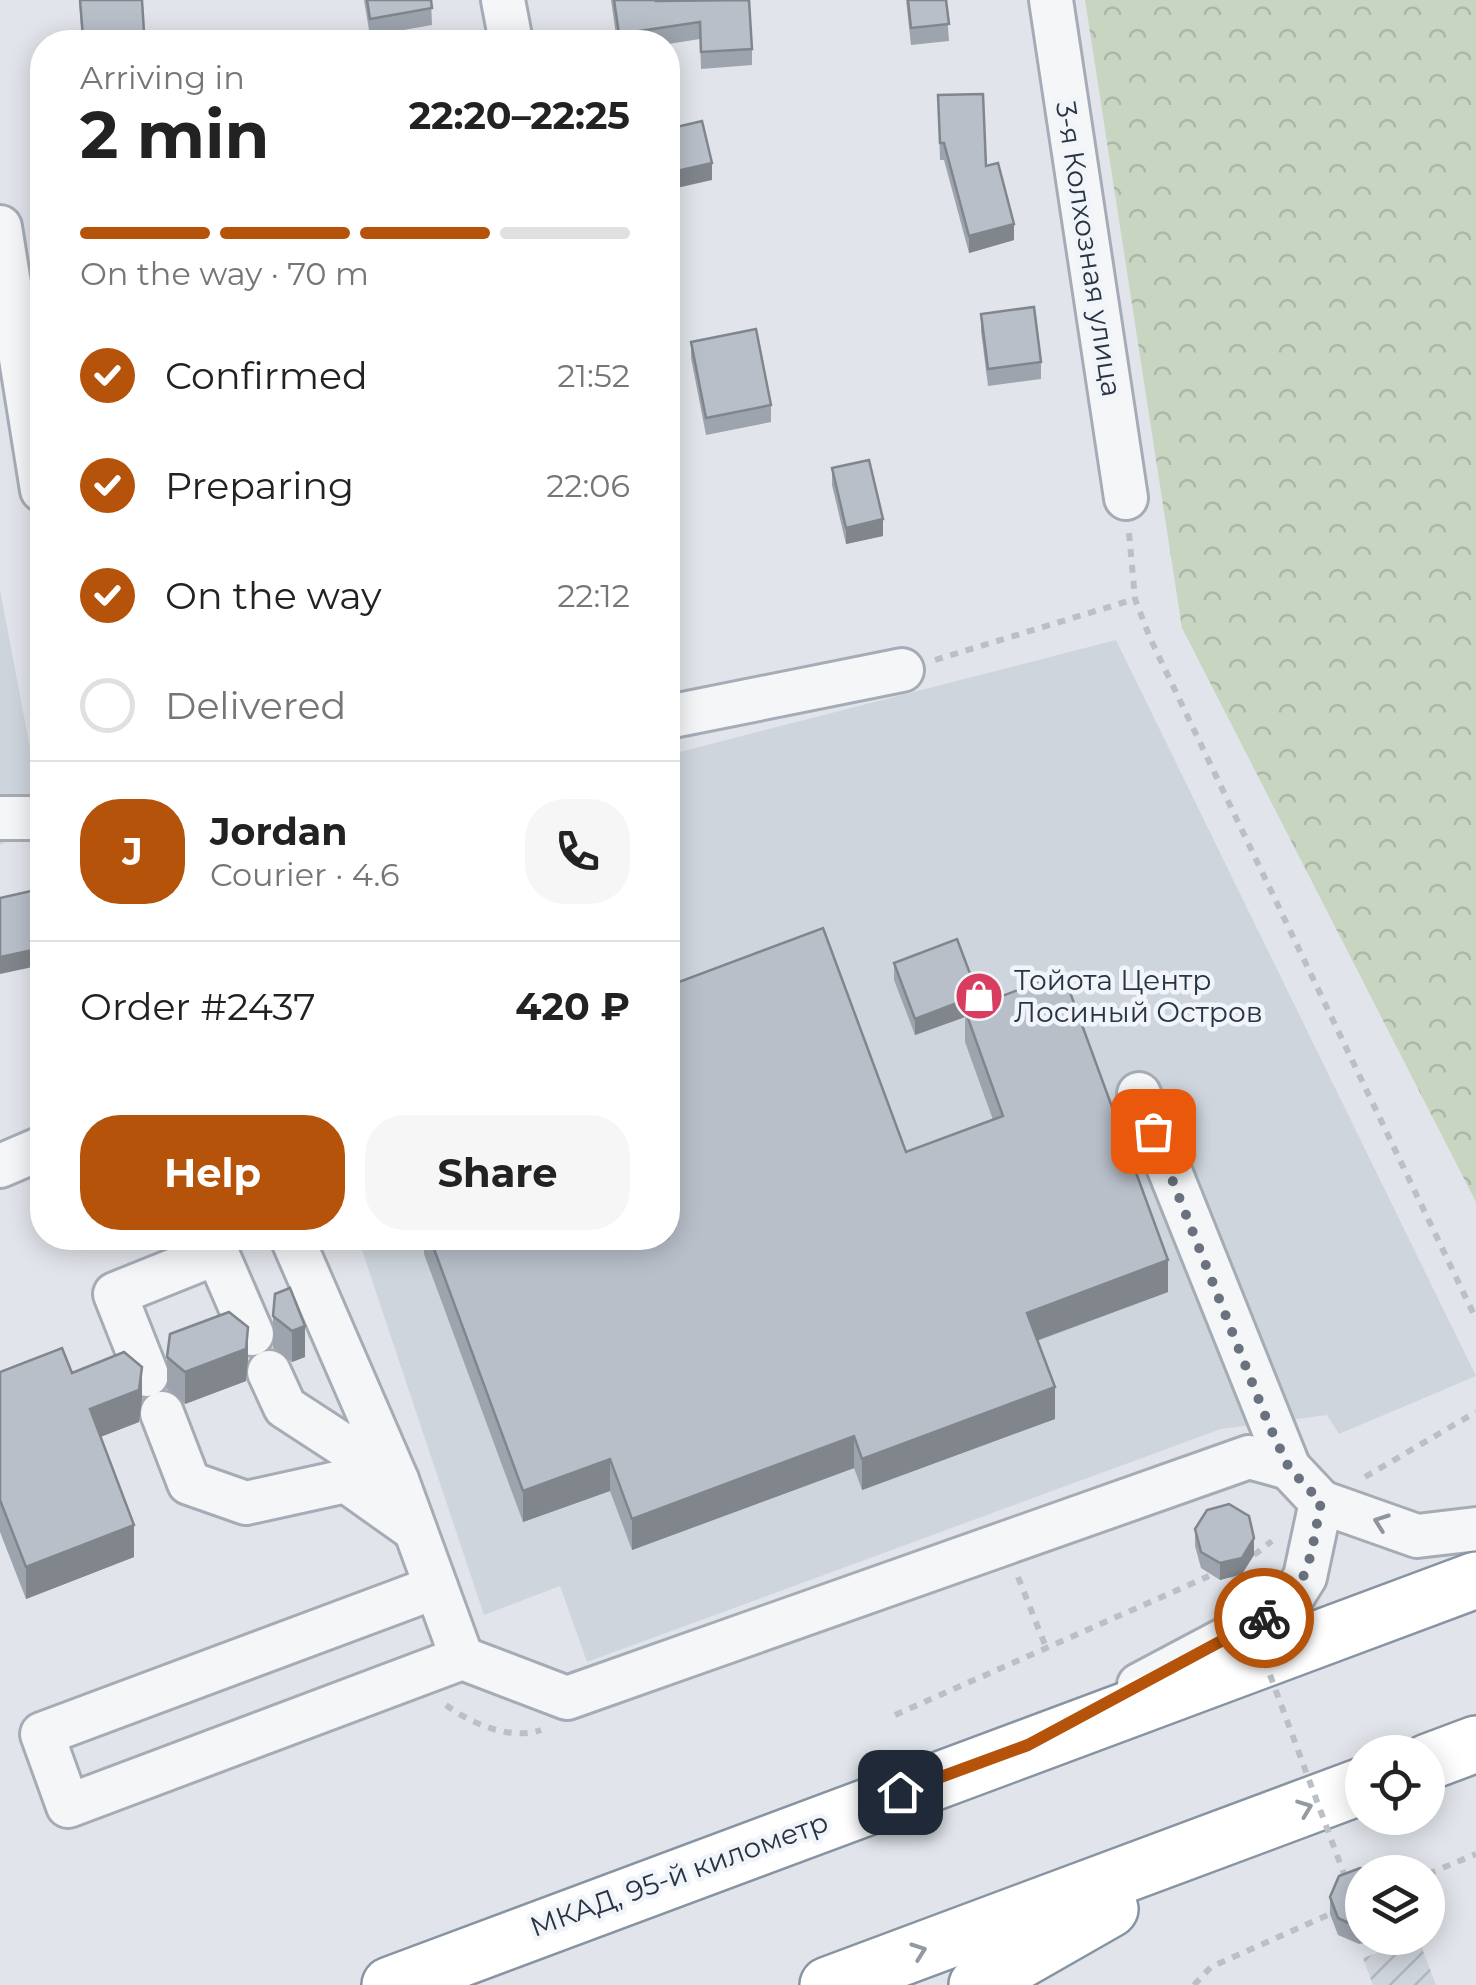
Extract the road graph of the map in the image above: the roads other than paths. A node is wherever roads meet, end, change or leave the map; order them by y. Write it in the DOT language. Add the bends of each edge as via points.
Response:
graph roads {
  1 [pos="502,0"];
  2 [pos="1051,0"];
  3 [pos="508,30"];
  4 [pos="0,227"];
  5 [pos="30,415"];
  6 [pos="1126,498"];
  7 [pos="902,670"];
  8 [pos="680,715"];
  9 [pos="0,818"];
  10 [pos="30,818"];
  11 [pos="1139,1094"];
  12 [pos="30,1153"];
  13 [pos="0,1166"];
  14 [pos="297,1250"];
  15 [pos="1289,1468"];
  16 [pos="398,1480"];
  17 [pos="1321,1502"];
  18 [pos="1476,1529"];
  19 [pos="415,1530"];
  20 [pos="1476,1580"];
  21 [pos="436,1587"];
  22 [pos="462,1658"];
  23 [pos="1476,1744"];
  24 [pos="1028,1745"];
  25 [pos="1445,1756"];
  26 [pos="1345,1792"];
  27 [pos="1246,1830"];
  28 [pos="463,1954"];
  29 [pos="371,1985"];
  30 [pos="390,1985"];
  31 [pos="828,1985"];
  32 [pos="977,1985"];
  1 -- 3 [label="street"];
  2 -- 6 [label="street, 3-я Колхозная улица"];
  4 -- 5 [label="street"];
  7 -- 8 [label="street"];
  9 -- 10 [label="street"];
  11 -- 15 [label="street"];
  12 -- 13 [label="street"];
  14 -- 16 [label="street"];
  15 -- 17 [label="street"];
  15 -- 22 [label="street" via="1248,1456 566,1698"];
  16 -- 19 [label="street"];
  16 -- 19 [label="street" via="285,1408 217,1253 114,1294 190,1482 246,1503 346,1481"];
  18 -- 17 [label="street, one-way" via="1418,1536"];
  17 -- 24 [label="street" via="1305,1577 1286,1607"];
  19 -- 21 [label="street"];
  20 -- 24 [label="highway, МКАД, 95-й километр"];
  21 -- 22 [label="street"];
  21 -- 22 [label="street" via="42,1734 68,1806"];
  23 -- 25 [label="highway"];
  24 -- 28 [label="highway, МКАД, 95-й километр"];
  27 -- 26 [label="highway, one-way"];
  31 -- 27 [label="highway, one-way"];
  27 -- 32 [label="highway"];
  28 -- 29 [label="highway"];
  28 -- 30 [label="highway, МКАД, 95-й километр"];
}
